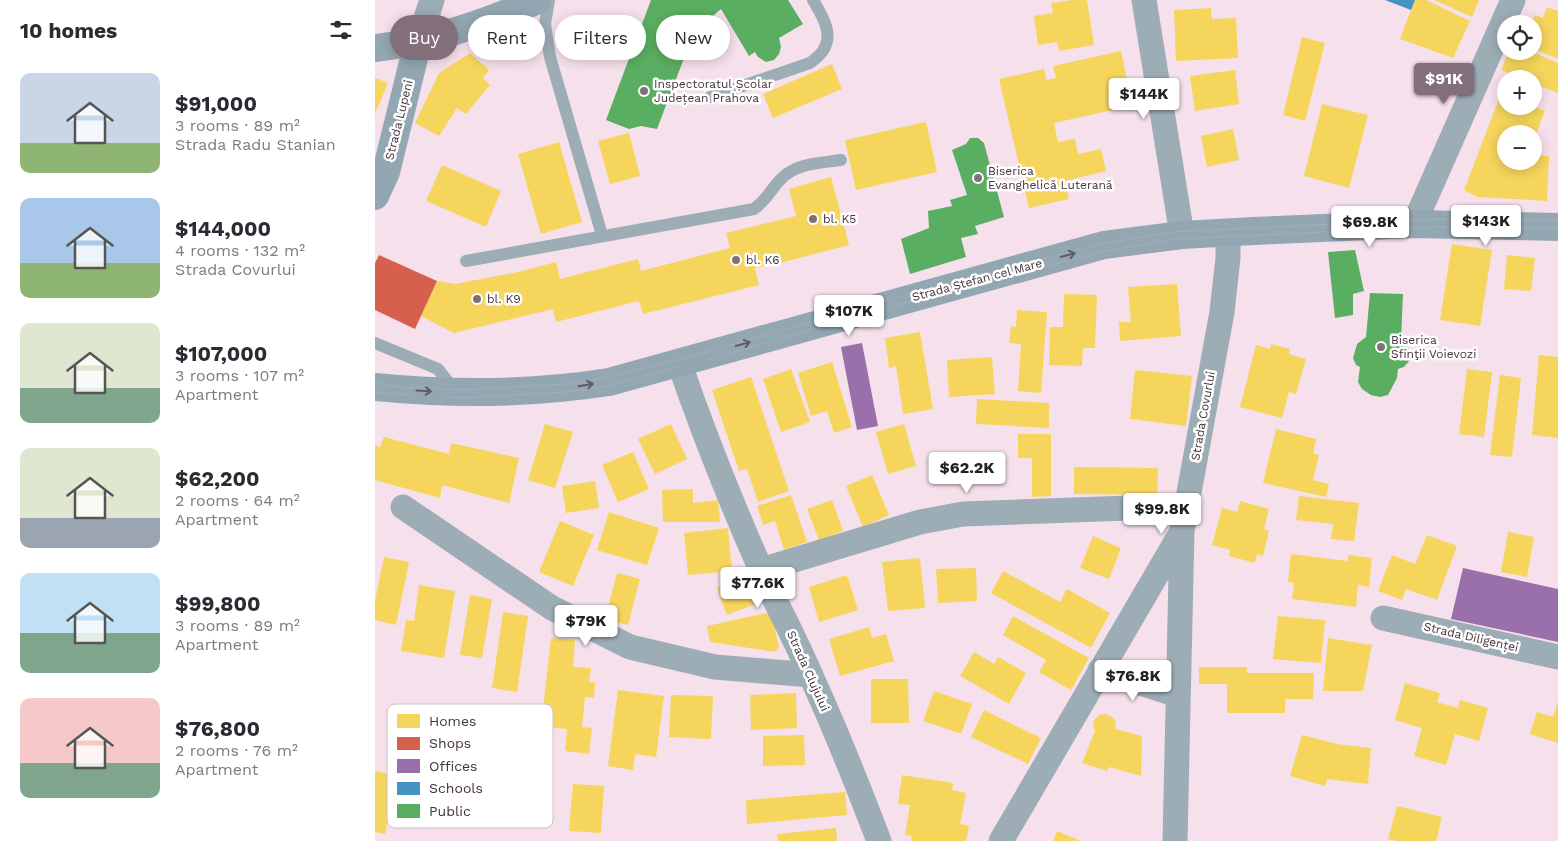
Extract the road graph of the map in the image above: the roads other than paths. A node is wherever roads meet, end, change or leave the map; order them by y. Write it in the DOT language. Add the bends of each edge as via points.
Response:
graph roads {
  1 [pos="432,0"];
  2 [pos="538,0"];
  3 [pos="549,0"];
  4 [pos="813,0"];
  5 [pos="1144,0"];
  6 [pos="1513,0"];
  7 [pos="427,15"];
  8 [pos="458,29"];
  9 [pos="390,46"];
  10 [pos="375,48"];
  11 [pos="414,60"];
  12 [pos="710,97"];
  13 [pos="841,160"];
  14 [pos="375,196"];
  15 [pos="1414,224"];
  16 [pos="1558,227"];
  17 [pos="1228,232"];
  18 [pos="603,235"];
  19 [pos="1182,235"];
  20 [pos="466,261"];
  21 [pos="375,344"];
  22 [pos="679,362"];
  23 [pos="375,387"];
  24 [pos="456,393"];
  25 [pos="1186,506"];
  26 [pos="403,507"];
  27 [pos="1182,531"];
  28 [pos="761,570"];
  29 [pos="1383,618"];
  30 [pos="1558,657"];
  31 [pos="1100,670"];
  32 [pos="811,675"];
  33 [pos="1178,695"];
  34 [pos="879,841"];
  35 [pos="1001,841"];
  36 [pos="1175,841"];
  1 -- 7 [label="street"];
  2 -- 8 [label="main road"];
  3 -- 18 [label="lane" via="545,24 550,56"];
  4 -- 12 [label="lane" via="826,23 828,39 822,52 810,63"];
  5 -- 19 [label="street"];
  6 -- 15 [label="street"];
  9 -- 10 [label="main road"];
  11 -- 14 [label="main road, Strada Lupeni" via="386,172"];
  13 -- 18 [label="lane" via="798,167 781,178 766,200 754,208"];
  15 -- 16 [label="main road, Strada Ștefan cel Mare"];
  15 -- 17 [label="main road, Strada Ștefan cel Mare"];
  17 -- 19 [label="main road, Strada Ștefan cel Mare"];
  17 -- 25 [label="street, Strada Covurlui" via="1222,312"];
  18 -- 20 [label="lane"];
  22 -- 19 [label="main road, Strada Ștefan cel Mare, one-way" via="1104,245"];
  21 -- 24 [label="lane" via="438,369"];
  24 -- 22 [label="main road, Strada Ștefan cel Mare, one-way" via="566,388 609,382"];
  22 -- 28 [label="street, Strada Clujului" via="700,423"];
  23 -- 24 [label="main road, Strada Ștefan cel Mare, one-way"];
  25 -- 27 [label="street, Strada Covurlui"];
  25 -- 28 [label="street" via="963,514 920,522"];
  26 -- 32 [label="street" via="552,608 630,647 715,667"];
  27 -- 31 [label="street"];
  27 -- 33 [label="street, Strada Covurlui"];
  28 -- 32 [label="street, Strada Clujului"];
  29 -- 30 [label="street, Strada Diligenței"];
  31 -- 33 [label="street"];
  31 -- 35 [label="street"];
  32 -- 34 [label="street, Strada Clujului"];
  33 -- 36 [label="street, Strada Covurlui"];
}
